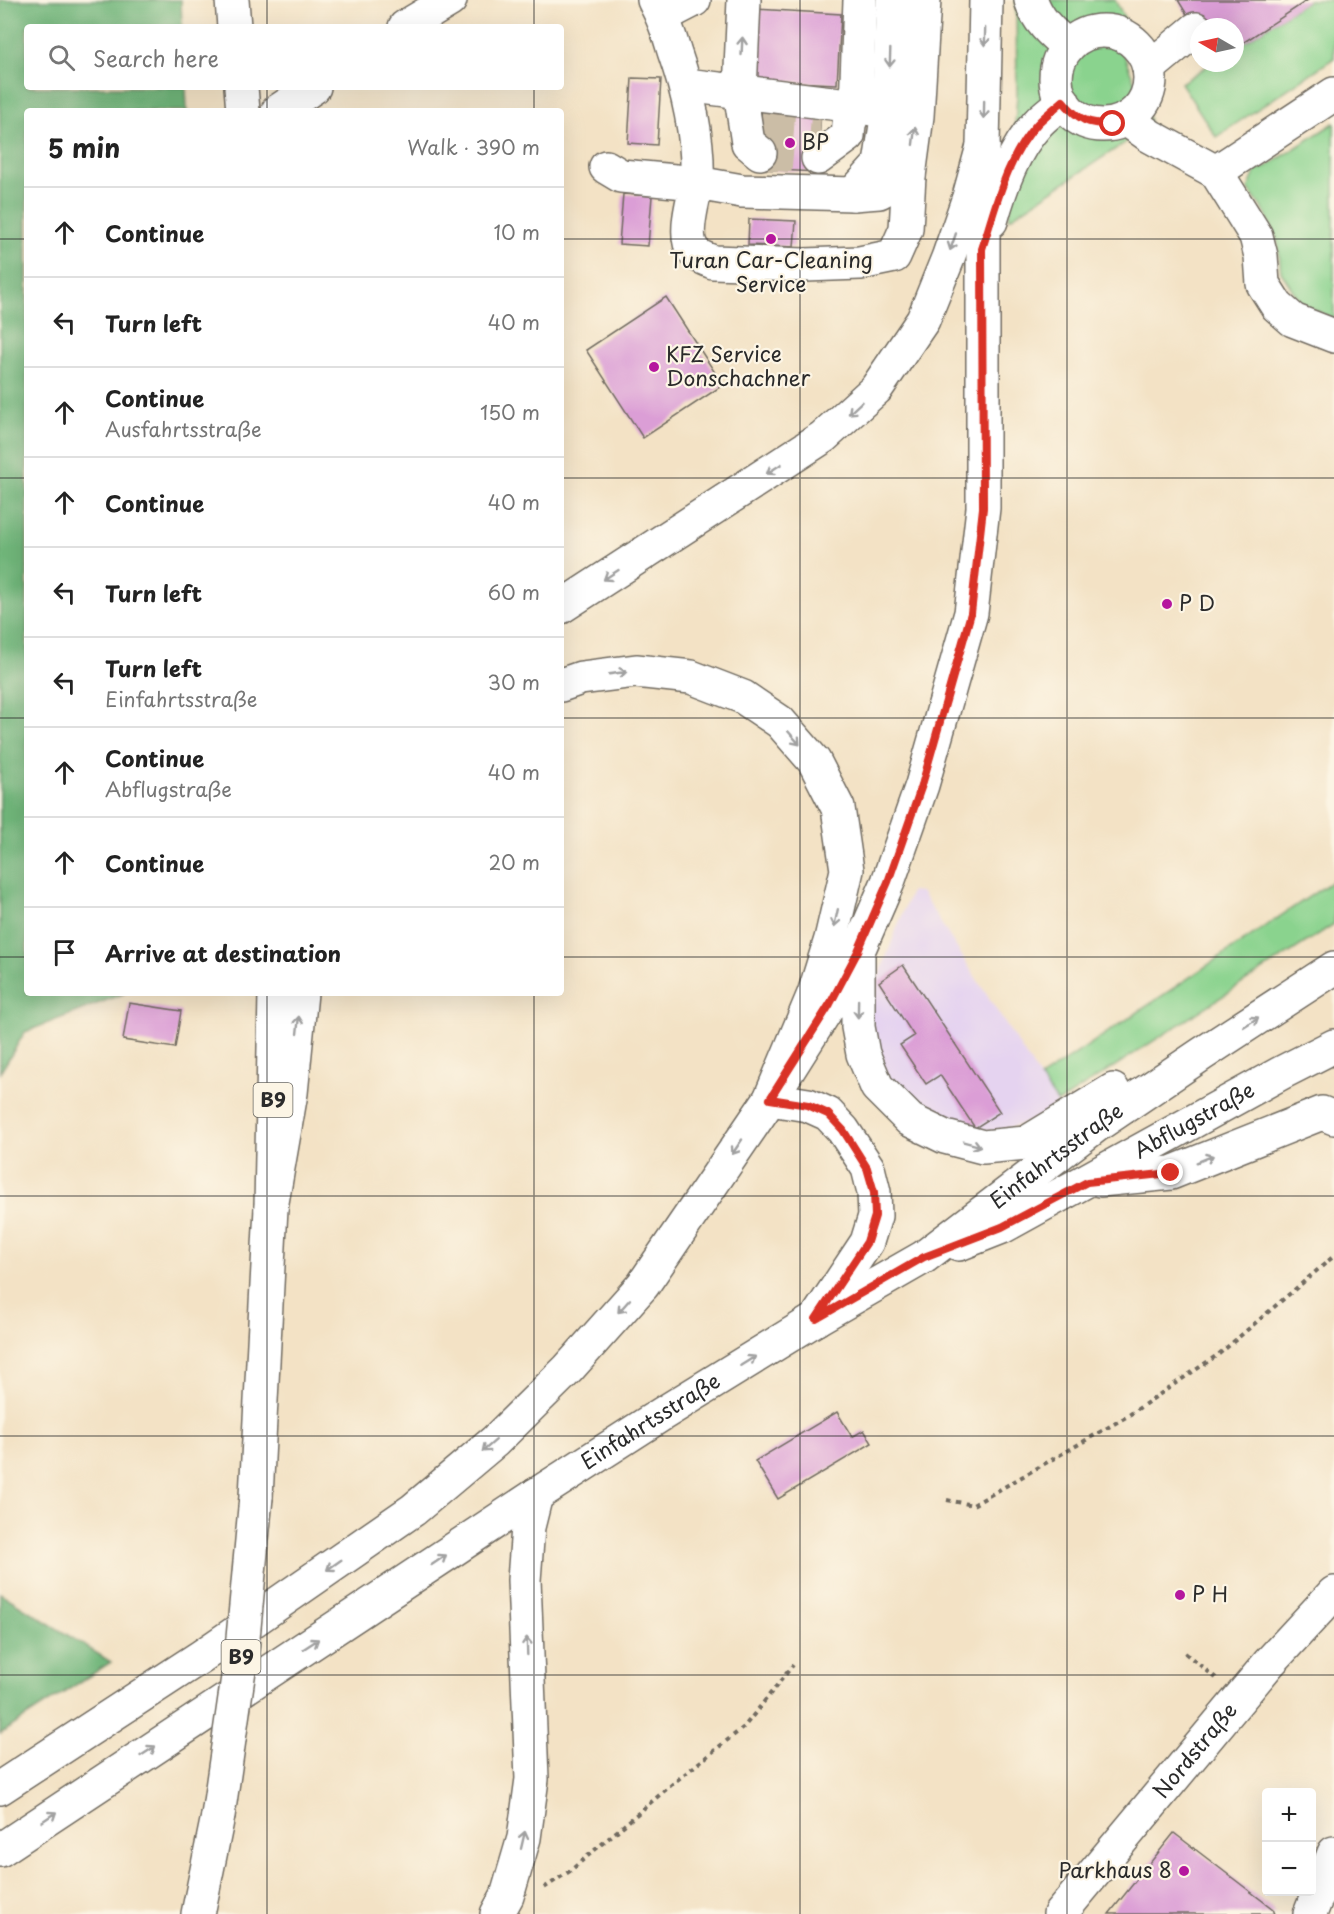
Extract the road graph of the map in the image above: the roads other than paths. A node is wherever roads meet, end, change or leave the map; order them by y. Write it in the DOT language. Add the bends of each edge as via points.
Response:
graph roads {
  1 [pos="232,0"];
  2 [pos="450,0"];
  3 [pos="694,0"];
  4 [pos="744,0"];
  5 [pos="860,0"];
  6 [pos="892,0"];
  7 [pos="924,0"];
  8 [pos="986,0"];
  9 [pos="1031,0"];
  10 [pos="658,8"];
  11 [pos="234,24"];
  12 [pos="410,24"];
  13 [pos="1190,34"];
  14 [pos="1068,46"];
  15 [pos="1149,68"];
  16 [pos="686,86"];
  17 [pos="241,90"];
  18 [pos="310,90"];
  19 [pos="1334,94"];
  20 [pos="1063,101"];
  21 [pos="243,108"];
  22 [pos="282,108"];
  23 [pos="888,112"];
  24 [pos="1126,119"];
  25 [pos="751,122"];
  26 [pos="836,133"];
  27 [pos="983,146"];
  28 [pos="1216,172"];
  29 [pos="697,174"];
  30 [pos="909,176"];
  31 [pos="854,194"];
  32 [pos="982,249"];
  33 [pos="1334,336"];
  34 [pos="564,605"];
  35 [pos="564,684"];
  36 [pos="858,951"];
  37 [pos="1334,968"];
  38 [pos="275,996"];
  39 [pos="301,996"];
  40 [pos="1334,1046"];
  41 [pos="1202,1054"];
  42 [pos="770,1099"];
  43 [pos="1330,1113"];
  44 [pos="1087,1182"];
  45 [pos="271,1208"];
  46 [pos="924,1257"];
  47 [pos="816,1319"];
  48 [pos="536,1495"];
  49 [pos="1334,1593"];
  50 [pos="0,1788"];
  51 [pos="0,1850"];
  52 [pos="1334,1853"];
  53 [pos="498,1913"];
  54 [pos="198,1914"];
  55 [pos="1060,1914"];
  56 [pos="1310,1914"];
  1 -- 11 [label="main road"];
  2 -- 12 [label="main road"];
  3 -- 10 [label="main road"];
  25 -- 4 [label="main road, one-way"];
  5 -- 26 [label="main road"];
  6 -- 23 [label="main road, one-way"];
  30 -- 7 [label="main road, one-way"];
  8 -- 27 [label="main road, one-way"];
  9 -- 14 [label="main road" via="1051,33"];
  10 -- 16 [label="main road"];
  13 -- 15 [label="main road"];
  14 -- 15 [label="main road" via="1094,32 1123,35 1144,54"];
  14 -- 20 [label="main road" via="1056,73"];
  15 -- 24 [label="main road" via="1146,97"];
  16 -- 25 [label="main road"];
  16 -- 29 [label="main road" via="696,140"];
  17 -- 21 [label="main road"];
  18 -- 22 [label="main road"];
  19 -- 28 [label="main road"];
  20 -- 24 [label="main road" via="1084,121 1098,125"];
  20 -- 32 [label="main road" via="1038,123 1010,165"];
  23 -- 26 [label="main road"];
  23 -- 31 [label="main road" via="880,164"];
  24 -- 28 [label="main road"];
  25 -- 26 [label="main road"];
  27 -- 32 [label="main road"];
  27 -- 34 [label="main road, one-way" via="948,258 923,320 876,389 824,437"];
  28 -- 33 [label="main road" via="1256,237 1263,284 1277,306 1293,320"];
  29 -- 30 [label="main road" via="690,243 700,256 714,262 805,265 860,263 894,256 906,229"];
  29 -- 31 [label="main road" via="742,191"];
  30 -- 31 [label="main road" via="879,192"];
  32 -- 36 [label="main road" via="983,508 971,613 922,785 888,882"];
  35 -- 42 [label="main road, one-way" via="636,671 691,677 743,697 780,722 814,761 838,808 847,870 831,939 814,994"];
  36 -- 41 [label="main road, one-way" via="858,1028 863,1054 877,1087 910,1120 945,1137 983,1147 1026,1143 1162,1061"];
  36 -- 42 [label="main road" via="830,1004"];
  41 -- 37 [label="main road, Einfahrtsstraße, one-way"];
  38 -- 45 [label="main road, B9"];
  45 -- 39 [label="main road, one-way" via="291,1093"];
  40 -- 44 [label="main road, Abflugstraße"];
  41 -- 46 [label="main road, Einfahrtsstraße" via="1097,1125"];
  42 -- 47 [label="main road" via="808,1105 828,1114 867,1168 874,1192 875,1216 867,1242"];
  42 -- 50 [label="main road, one-way" via="643,1285 568,1369 495,1441 413,1510 202,1656"];
  44 -- 43 [label="main road, one-way" via="1171,1173"];
  44 -- 46 [label="main road, Abflugstraße" via="1002,1227"];
  45 -- 54 [label="main road, B9, bridge" via="256,1497 242,1649 218,1816"];
  46 -- 47 [label="main road, Einfahrtsstraße"];
  48 -- 47 [label="main road, Einfahrtsstraße, one-way"];
  51 -- 48 [label="main road, Einfahrtsstraße, one-way"];
  53 -- 48 [label="main road, one-way" via="524,1838 532,1779 524,1580 528,1527"];
  49 -- 55 [label="main road, Nordstraße" via="1269,1663"];
  52 -- 56 [label="main road"];
}
